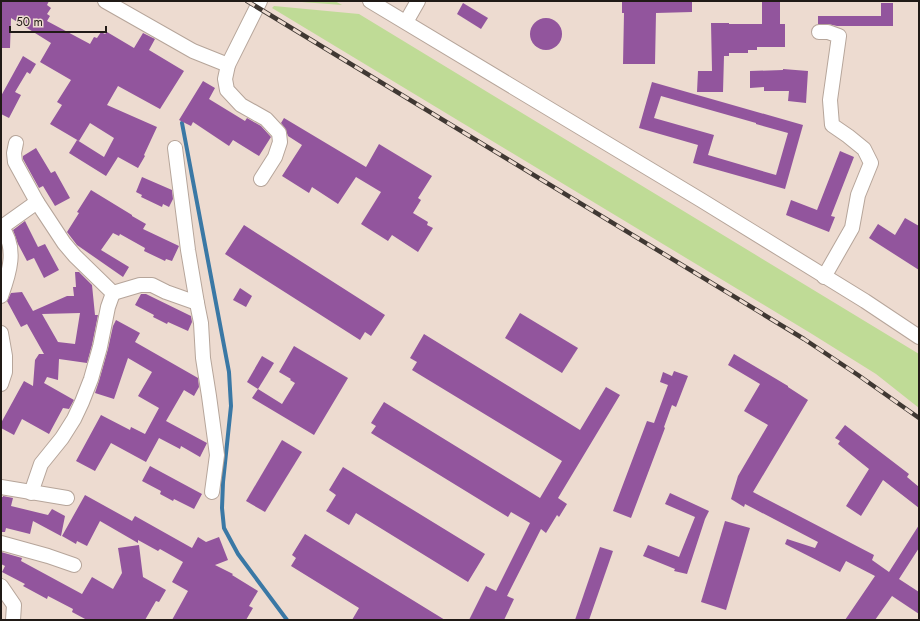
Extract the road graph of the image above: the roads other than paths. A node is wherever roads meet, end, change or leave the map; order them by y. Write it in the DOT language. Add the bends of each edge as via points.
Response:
graph roads {
  1 [pos="105,1"];
  2 [pos="260,1"];
  3 [pos="370,1"];
  4 [pos="418,1"];
  5 [pos="406,22"];
  6 [pos="819,32"];
  7 [pos="228,65"];
  8 [pos="16,143"];
  9 [pos="175,148"];
  10 [pos="261,179"];
  11 [pos="37,202"];
  12 [pos="1,227"];
  13 [pos="824,277"];
  14 [pos="113,293"];
  15 [pos="1,296"];
  16 [pos="197,303"];
  17 [pos="1,333"];
  18 [pos="919,337"];
  19 [pos="1,384"];
  20 [pos="1,487"];
  21 [pos="212,492"];
  22 [pos="31,493"];
  23 [pos="67,498"];
  24 [pos="1,543"];
  25 [pos="74,565"];
  26 [pos="1,586"];
  27 [pos="13,620"];
  1 -- 7 [label="street" via="193,51"];
  2 -- 7 [label="street"];
  3 -- 5 [label="street"];
  4 -- 5 [label="street"];
  5 -- 13 [label="street"];
  6 -- 13 [label="street" via="839,36 830,100 832,125 864,149 871,162 858,196 852,228"];
  7 -- 10 [label="street" via="225,79 227,90 241,104 266,119 279,133 280,142 275,157"];
  8 -- 11 [label="street" via="14,162"];
  9 -- 16 [label="street"];
  11 -- 12 [label="street"];
  11 -- 14 [label="street" via="64,243"];
  12 -- 15 [label="street" via="10,243 11,261"];
  13 -- 18 [label="street"];
  14 -- 16 [label="street" via="140,285 152,285"];
  14 -- 22 [label="street" via="97,360 82,402 62,438 41,464"];
  16 -- 21 [label="street" via="217,455"];
  17 -- 19 [label="street" via="5,372"];
  20 -- 22 [label="street"];
  22 -- 23 [label="street"];
  24 -- 25 [label="street"];
  26 -- 27 [label="street" via="14,605"];
}
